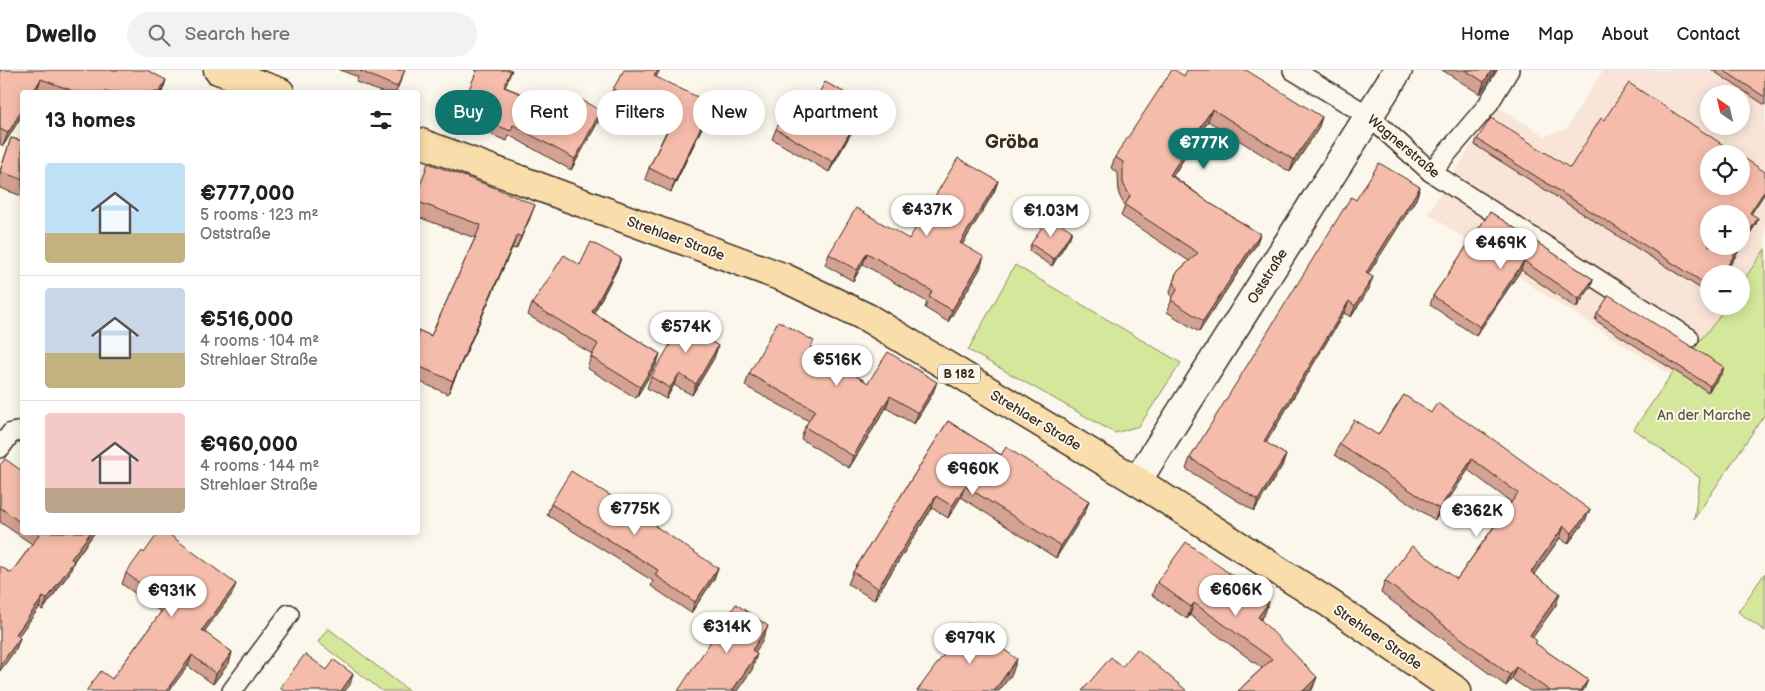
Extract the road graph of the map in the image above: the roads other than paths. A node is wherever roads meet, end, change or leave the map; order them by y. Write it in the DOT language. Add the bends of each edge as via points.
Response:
graph roads {
  1 [pos="218,70"];
  2 [pos="1293,70"];
  3 [pos="1398,70"];
  4 [pos="1509,70"];
  5 [pos="274,90"];
  6 [pos="1370,116"];
  7 [pos="420,143"];
  8 [pos="1431,172"];
  9 [pos="1689,338"];
  10 [pos="20,431"];
  11 [pos="0,448"];
  12 [pos="1137,481"];
  13 [pos="289,614"];
  14 [pos="232,691"];
  15 [pos="1457,691"];
  1 -- 5 [label="main road"];
  2 -- 6 [label="lane, Wagnerstraße"];
  3 -- 6 [label="street, Oststraße"];
  4 -- 8 [label="lane" via="1487,106"];
  6 -- 8 [label="lane, Wagnerstraße"];
  6 -- 12 [label="street, Oststraße"];
  7 -- 12 [label="main road, Strehlaer Straße / B 182" via="785,278 868,318"];
  8 -- 9 [label="lane, Wagnerstraße"];
  10 -- 11 [label="lane" via="11,433"];
  12 -- 15 [label="main road, Strehlaer Straße / B 182" via="1329,603"];
  13 -- 14 [label="lane"];
}
